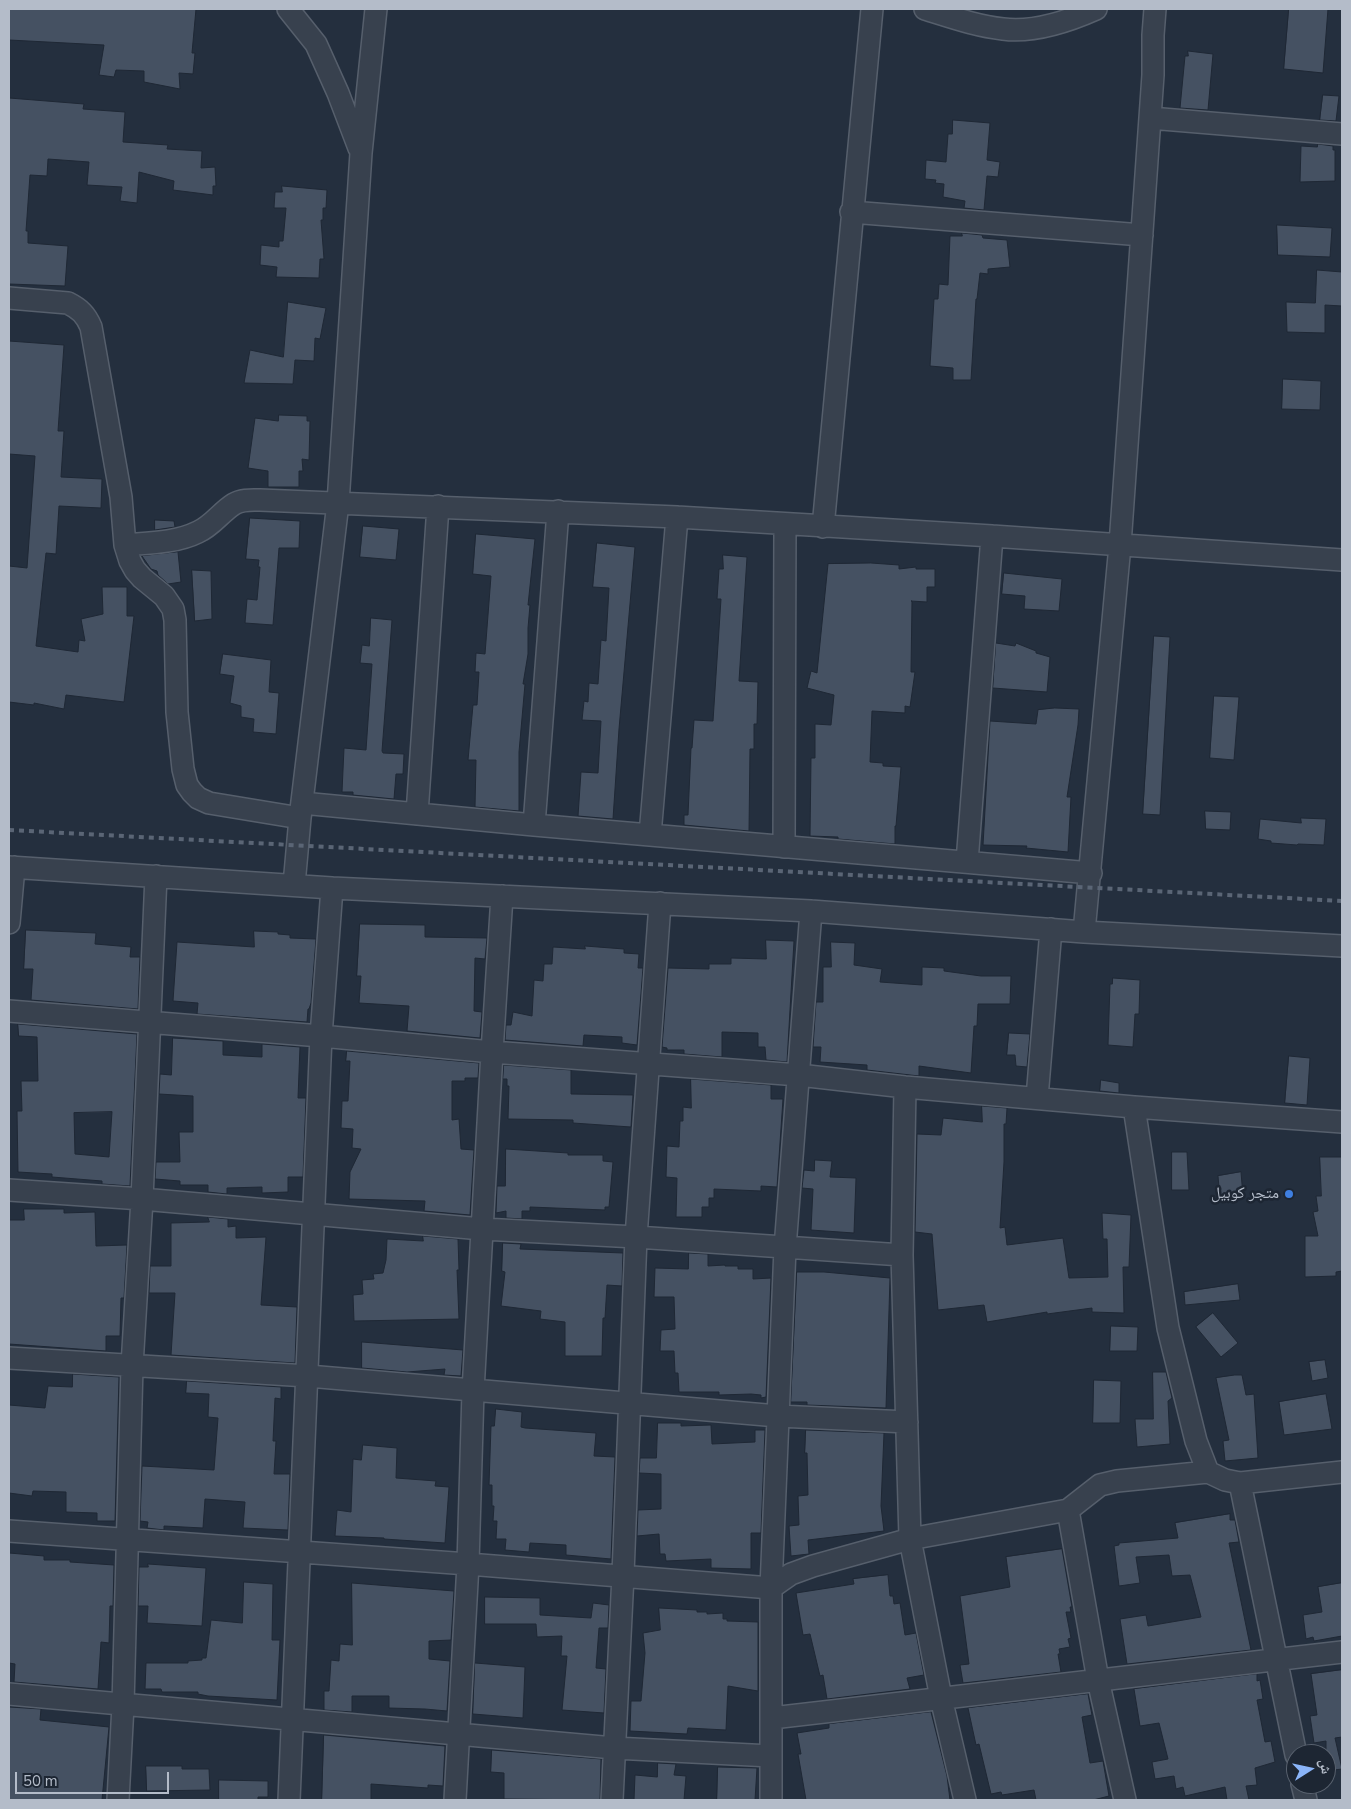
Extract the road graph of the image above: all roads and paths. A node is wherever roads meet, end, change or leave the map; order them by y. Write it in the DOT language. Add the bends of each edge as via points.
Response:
graph roads {
  1 [pos="288,9"];
  2 [pos="872,9"];
  3 [pos="925,9"];
  4 [pos="1096,9"];
  5 [pos="1155,9"];
  6 [pos="375,11"];
  7 [pos="1150,118"];
  8 [pos="1342,134"];
  9 [pos="361,153"];
  10 [pos="851,212"];
  11 [pos="1142,235"];
  12 [pos="9,298"];
  13 [pos="338,503"];
  14 [pos="438,506"];
  15 [pos="558,511"];
  16 [pos="676,517"];
  17 [pos="784,524"];
  18 [pos="823,527"];
  19 [pos="992,536"];
  20 [pos="1120,544"];
  21 [pos="126,545"];
  22 [pos="1342,560"];
  23 [pos="301,811"];
  24 [pos="417,814"];
  25 [pos="534,825"];
  26 [pos="650,835"];
  27 [pos="784,847"];
  28 [pos="968,862"];
  29 [pos="12,867"];
  30 [pos="1091,873"];
  31 [pos="156,876"];
  32 [pos="294,885"];
  33 [pos="332,888"];
  34 [pos="502,896"];
  35 [pos="660,904"];
  36 [pos="811,912"];
  37 [pos="9,923"];
  38 [pos="1051,929"];
  39 [pos="1084,932"];
  40 [pos="1342,946"];
  41 [pos="9,1011"];
  42 [pos="150,1023"];
  43 [pos="321,1036"];
  44 [pos="492,1052"];
  45 [pos="648,1063"];
  46 [pos="799,1075"];
  47 [pos="906,1087"];
  48 [pos="1037,1098"];
  49 [pos="1134,1107"];
  50 [pos="1342,1122"];
  51 [pos="9,1190"];
  52 [pos="142,1199"];
  53 [pos="314,1214"];
  54 [pos="482,1229"];
  55 [pos="636,1237"];
  56 [pos="785,1248"];
  57 [pos="902,1255"];
  58 [pos="9,1358"];
  59 [pos="132,1366"];
  60 [pos="308,1376"];
  61 [pos="473,1391"];
  62 [pos="629,1404"];
  63 [pos="778,1416"];
  64 [pos="907,1422"];
  65 [pos="1208,1472"];
  66 [pos="1342,1472"];
  67 [pos="1240,1483"];
  68 [pos="1068,1510"];
  69 [pos="9,1531"];
  70 [pos="128,1538"];
  71 [pos="910,1539"];
  72 [pos="301,1552"];
  73 [pos="468,1564"];
  74 [pos="624,1575"];
  75 [pos="771,1588"];
  76 [pos="1342,1652"];
  77 [pos="1275,1660"];
  78 [pos="1098,1680"];
  79 [pos="9,1694"];
  80 [pos="941,1698"];
  81 [pos="123,1705"];
  82 [pos="772,1718"];
  83 [pos="292,1719"];
  84 [pos="458,1733"];
  85 [pos="1294,1744"];
  86 [pos="614,1748"];
  87 [pos="771,1756"];
  88 [pos="118,1800"];
  89 [pos="290,1800"];
  90 [pos="455,1800"];
  91 [pos="612,1800"];
  92 [pos="771,1800"];
  93 [pos="965,1800"];
  94 [pos="1125,1800"];
  1 -- 9 [label="street" via="316,44"];
  2 -- 10 [label="street"];
  3 -- 4 [label="street" via="1005,30 1044,27"];
  5 -- 7 [label="street"];
  6 -- 9 [label="street"];
  7 -- 8 [label="street"];
  7 -- 11 [label="street"];
  9 -- 13 [label="street"];
  10 -- 11 [label="street"];
  10 -- 18 [label="street"];
  11 -- 20 [label="street"];
  12 -- 21 [label="street" via="68,303 87,316 121,497"];
  13 -- 14 [label="street"];
  13 -- 21 [label="street" via="246,500 234,504 198,532"];
  13 -- 23 [label="street"];
  14 -- 15 [label="street"];
  14 -- 24 [label="street"];
  15 -- 16 [label="street"];
  15 -- 25 [label="street"];
  16 -- 17 [label="street"];
  16 -- 26 [label="street"];
  17 -- 18 [label="street"];
  17 -- 27 [label="street"];
  18 -- 19 [label="street"];
  19 -- 20 [label="street"];
  19 -- 28 [label="street"];
  20 -- 22 [label="street"];
  20 -- 30 [label="street"];
  21 -- 23 [label="street" via="136,570 164,596 173,610 177,712 187,785 198,798 209,803"];
  23 -- 24 [label="street"];
  23 -- 32 [label="street"];
  24 -- 25 [label="street"];
  25 -- 26 [label="street"];
  26 -- 27 [label="street"];
  27 -- 28 [label="street"];
  28 -- 30 [label="street"];
  29 -- 31 [label="street"];
  29 -- 37 [label="street"];
  30 -- 39 [label="street"];
  31 -- 32 [label="street"];
  31 -- 42 [label="street"];
  32 -- 33 [label="street"];
  33 -- 34 [label="street"];
  33 -- 43 [label="street"];
  34 -- 35 [label="street"];
  34 -- 44 [label="street"];
  35 -- 36 [label="street"];
  35 -- 45 [label="street"];
  36 -- 38 [label="street"];
  36 -- 46 [label="street"];
  38 -- 39 [label="street"];
  38 -- 48 [label="street"];
  39 -- 40 [label="street"];
  41 -- 42 [label="street"];
  42 -- 43 [label="street"];
  42 -- 52 [label="street"];
  43 -- 44 [label="street"];
  43 -- 53 [label="street"];
  44 -- 45 [label="street"];
  44 -- 54 [label="street"];
  45 -- 46 [label="street"];
  45 -- 55 [label="street"];
  46 -- 47 [label="street"];
  46 -- 56 [label="street"];
  47 -- 48 [label="street"];
  47 -- 57 [label="street"];
  48 -- 49 [label="street"];
  49 -- 50 [label="street"];
  49 -- 65 [label="street" via="1168,1328 1194,1434"];
  51 -- 52 [label="street"];
  52 -- 53 [label="street"];
  52 -- 59 [label="street"];
  53 -- 54 [label="street"];
  53 -- 60 [label="street"];
  54 -- 55 [label="street"];
  54 -- 61 [label="street"];
  55 -- 56 [label="street"];
  55 -- 62 [label="street"];
  56 -- 57 [label="street"];
  56 -- 63 [label="street"];
  57 -- 64 [label="street"];
  58 -- 59 [label="street"];
  59 -- 60 [label="street"];
  59 -- 70 [label="street"];
  60 -- 61 [label="street"];
  60 -- 72 [label="street"];
  61 -- 62 [label="street"];
  61 -- 73 [label="street"];
  62 -- 63 [label="street"];
  62 -- 74 [label="street"];
  63 -- 64 [label="street"];
  63 -- 75 [label="street"];
  64 -- 71 [label="street"];
  65 -- 67 [label="street"];
  65 -- 68 [label="street" via="1100,1485"];
  66 -- 67 [label="street"];
  67 -- 77 [label="street"];
  68 -- 71 [label="street"];
  68 -- 78 [label="street"];
  69 -- 70 [label="street"];
  70 -- 72 [label="street"];
  70 -- 81 [label="street"];
  71 -- 75 [label="street" via="813,1566 791,1574"];
  71 -- 80 [label="street"];
  72 -- 73 [label="street"];
  72 -- 83 [label="street"];
  73 -- 74 [label="street"];
  73 -- 84 [label="street"];
  74 -- 75 [label="street"];
  74 -- 86 [label="street"];
  75 -- 82 [label="street"];
  76 -- 77 [label="street"];
  77 -- 78 [label="street"];
  77 -- 85 [label="street"];
  78 -- 80 [label="street"];
  78 -- 94 [label="street"];
  79 -- 81 [label="street"];
  80 -- 82 [label="street"];
  80 -- 93 [label="street"];
  81 -- 83 [label="street"];
  81 -- 88 [label="street"];
  82 -- 87 [label="street"];
  83 -- 84 [label="street"];
  83 -- 89 [label="street"];
  84 -- 86 [label="street"];
  84 -- 90 [label="street"];
  86 -- 87 [label="street"];
  86 -- 91 [label="street"];
  87 -- 92 [label="street"];
}
